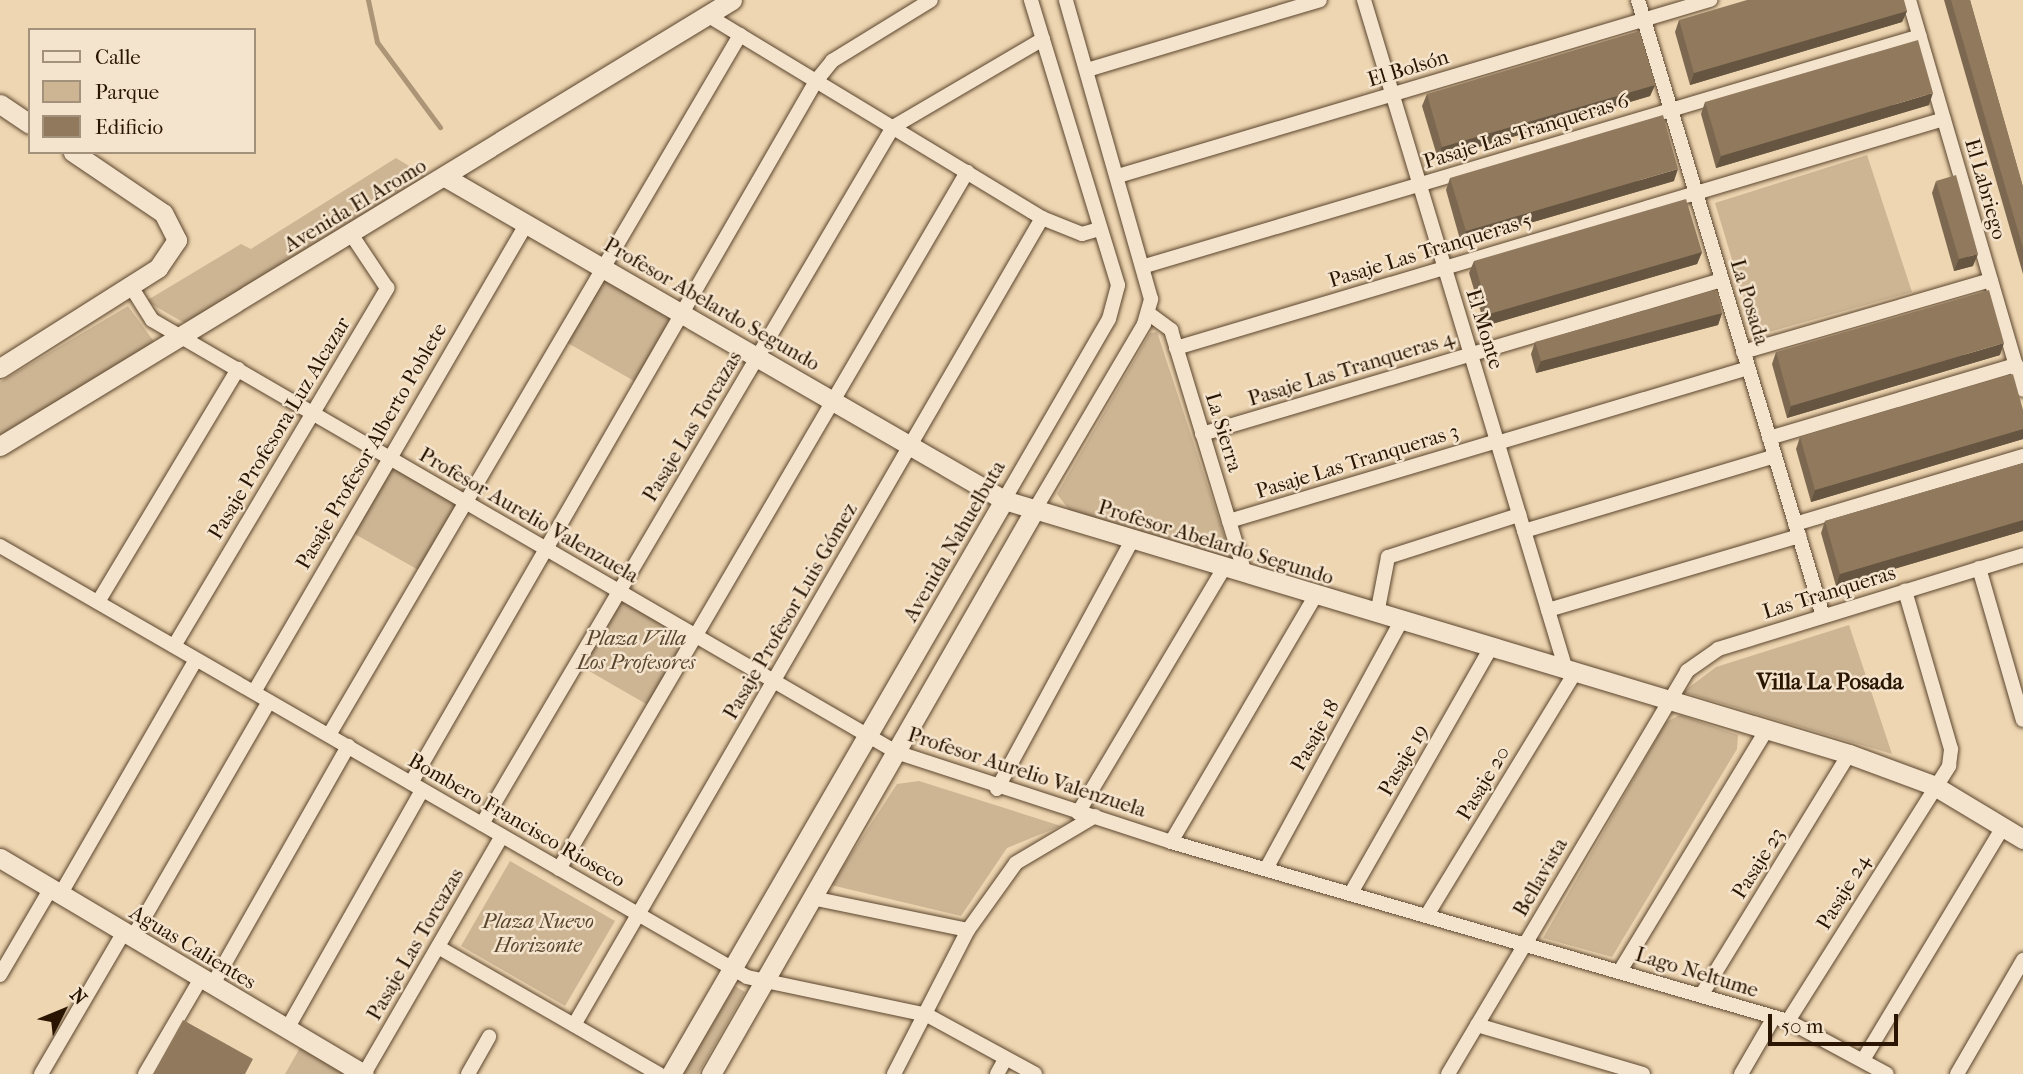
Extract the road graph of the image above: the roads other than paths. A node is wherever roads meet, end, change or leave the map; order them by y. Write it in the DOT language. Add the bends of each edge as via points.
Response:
graph roads {
  1 [pos="732,0"];
  2 [pos="931,0"];
  3 [pos="1031,0"];
  4 [pos="1066,0"];
  5 [pos="1320,0"];
  6 [pos="1364,0"];
  7 [pos="1638,0"];
  8 [pos="1710,0"];
  9 [pos="1909,0"];
  10 [pos="707,15"];
  11 [pos="1644,19"];
  12 [pos="740,35"];
  13 [pos="1920,36"];
  14 [pos="1043,39"];
  15 [pos="1087,71"];
  16 [pos="817,81"];
  17 [pos="1392,94"];
  18 [pos="0,104"];
  19 [pos="1671,110"];
  20 [pos="1944,119"];
  21 [pos="28,123"];
  22 [pos="893,127"];
  23 [pos="76,154"];
  24 [pos="967,172"];
  25 [pos="1118,176"];
  26 [pos="446,177"];
  27 [pos="1419,184"];
  28 [pos="1696,193"];
  29 [pos="1042,218"];
  30 [pos="527,223"];
  31 [pos="1100,229"];
  32 [pos="351,234"];
  33 [pos="1145,266"];
  34 [pos="602,267"];
  35 [pos="1444,268"];
  36 [pos="1722,279"];
  37 [pos="1991,279"];
  38 [pos="130,285"];
  39 [pos="682,313"];
  40 [pos="1148,313"];
  41 [pos="183,337"];
  42 [pos="1176,348"];
  43 [pos="1744,352"];
  44 [pos="1471,354"];
  45 [pos="758,356"];
  46 [pos="2016,365"];
  47 [pos="0,368"];
  48 [pos="1748,368"];
  49 [pos="238,369"];
  50 [pos="2023,390"];
  51 [pos="833,401"];
  52 [pos="312,413"];
  53 [pos="1202,434"];
  54 [pos="1769,438"];
  55 [pos="1497,442"];
  56 [pos="911,445"];
  57 [pos="0,446"];
  58 [pos="1775,456"];
  59 [pos="2023,456"];
  60 [pos="387,457"];
  61 [pos="1004,500"];
  62 [pos="463,501"];
  63 [pos="1034,512"];
  64 [pos="1519,516"];
  65 [pos="1229,521"];
  66 [pos="1797,530"];
  67 [pos="1524,531"];
  68 [pos="1132,540"];
  69 [pos="0,546"];
  70 [pos="545,549"];
  71 [pos="2023,555"];
  72 [pos="1224,568"];
  73 [pos="1979,568"];
  74 [pos="1245,574"];
  75 [pos="1905,591"];
  76 [pos="619,592"];
  77 [pos="1316,595"];
  78 [pos="98,602"];
  79 [pos="1548,610"];
  80 [pos="1377,614"];
  81 [pos="1823,616"];
  82 [pos="1401,621"];
  83 [pos="695,637"];
  84 [pos="174,646"];
  85 [pos="1491,648"];
  86 [pos="196,659"];
  87 [pos="1570,671"];
  88 [pos="773,682"];
  89 [pos="254,692"];
  90 [pos="1666,700"];
  91 [pos="270,701"];
  92 [pos="2023,720"];
  93 [pos="1767,729"];
  94 [pos="329,735"];
  95 [pos="867,737"];
  96 [pos="348,746"];
  97 [pos="896,752"];
  98 [pos="1849,754"];
  99 [pos="1933,785"];
  100 [pos="416,786"];
  101 [pos="997,789"];
  102 [pos="1078,813"];
  103 [pos="1095,816"];
  104 [pos="482,824"];
  105 [pos="2003,827"];
  106 [pos="502,836"];
  107 [pos="2023,839"];
  108 [pos="1171,842"];
  109 [pos="0,858"];
  110 [pos="559,869"];
  111 [pos="1266,869"];
  112 [pos="56,891"];
  113 [pos="1351,893"];
  114 [pos="812,898"];
  115 [pos="638,915"];
  116 [pos="1427,915"];
  117 [pos="968,930"];
  118 [pos="129,935"];
  119 [pos="1527,943"];
  120 [pos="438,947"];
  121 [pos="2023,960"];
  122 [pos="732,969"];
  123 [pos="1620,971"];
  124 [pos="0,975"];
  125 [pos="207,981"];
  126 [pos="762,985"];
  127 [pos="1702,994"];
  128 [pos="927,1015"];
  129 [pos="1781,1019"];
  130 [pos="574,1025"];
  131 [pos="1477,1025"];
  132 [pos="286,1029"];
  133 [pos="489,1037"];
  134 [pos="1006,1058"];
  135 [pos="1863,1060"];
  136 [pos="41,1074"];
  137 [pos="145,1074"];
  138 [pos="364,1074"];
  139 [pos="468,1074"];
  140 [pos="659,1074"];
  141 [pos="671,1074"];
  142 [pos="711,1074"];
  143 [pos="894,1074"];
  144 [pos="997,1074"];
  145 [pos="1035,1074"];
  146 [pos="1448,1074"];
  147 [pos="1643,1074"];
  148 [pos="1741,1074"];
  149 [pos="1887,1074"];
  150 [pos="1957,1074"];
  1 -- 10 [label="street, Avenida El Aromo"];
  2 -- 16 [label="street" via="832,61"];
  3 -- 14 [label="street, Avenida Nahuelbuta"];
  4 -- 15 [label="street"];
  5 -- 15 [label="street"];
  6 -- 17 [label="street, El Monte"];
  7 -- 11 [label="street, La Posada"];
  8 -- 11 [label="street, El Bolsón"];
  9 -- 13 [label="street, El Labriego"];
  10 -- 12 [label="street"];
  10 -- 26 [label="street, Avenida El Aromo"];
  11 -- 17 [label="street, El Bolsón"];
  11 -- 19 [label="street, La Posada"];
  12 -- 16 [label="street"];
  12 -- 34 [label="street"];
  13 -- 19 [label="street, Pasaje Las Tranqueras 6"];
  13 -- 20 [label="street, El Labriego"];
  14 -- 22 [label="street, Pasaje Las Torcazas"];
  14 -- 31 [label="street, Avenida Nahuelbuta"];
  15 -- 25 [label="street"];
  16 -- 22 [label="street"];
  16 -- 39 [label="street"];
  17 -- 25 [label="street, El Bolsón"];
  17 -- 27 [label="street, El Monte"];
  18 -- 21 [label="street"];
  19 -- 27 [label="street, Pasaje Las Tranqueras 6"];
  19 -- 28 [label="street, La Posada"];
  20 -- 28 [label="street, Pasaje Las Tranqueras 5"];
  20 -- 37 [label="street, El Labriego"];
  22 -- 24 [label="street"];
  22 -- 45 [label="street, Pasaje Las Torcazas"];
  23 -- 38 [label="street" via="172,220 174,250"];
  24 -- 29 [label="street"];
  24 -- 51 [label="street"];
  25 -- 33 [label="street"];
  26 -- 30 [label="street, Profesor Abelardo Segundo"];
  26 -- 32 [label="street, Avenida El Aromo"];
  27 -- 33 [label="street, Pasaje Las Tranqueras 6"];
  27 -- 35 [label="street, El Monte"];
  28 -- 35 [label="street, Pasaje Las Tranqueras 5"];
  28 -- 36 [label="street, La Posada"];
  29 -- 31 [label="street" via="1082,234"];
  29 -- 56 [label="street, Pasaje Profesor Luis Gómez"];
  30 -- 34 [label="street, Profesor Abelardo Segundo"];
  30 -- 60 [label="street, Pasaje Profesor Alberto Poblete"];
  31 -- 61 [label="street, Avenida Nahuelbuta" via="1118,285 1116,305"];
  32 -- 41 [label="street, Avenida El Aromo"];
  32 -- 52 [label="street, Pasaje Profesora Luz Alcazar" via="387,288"];
  33 -- 40 [label="street"];
  34 -- 39 [label="street, Profesor Abelardo Segundo"];
  34 -- 62 [label="street"];
  35 -- 42 [label="street, Pasaje Las Tranqueras 5"];
  35 -- 44 [label="street, El Monte"];
  36 -- 43 [label="street, La Posada"];
  36 -- 44 [label="street, Pasaje Las Tranqueras 4"];
  37 -- 43 [label="street"];
  37 -- 46 [label="street, El Labriego"];
  38 -- 41 [label="street, Profesor Aurelio Valenzuela" via="152,320"];
  38 -- 47 [label="street"];
  39 -- 45 [label="street, Profesor Abelardo Segundo"];
  39 -- 70 [label="street"];
  40 -- 42 [label="street, La Sierra" via="1166,323"];
  40 -- 63 [label="street"];
  41 -- 49 [label="street, Profesor Aurelio Valenzuela"];
  41 -- 57 [label="street, Avenida El Aromo"];
  42 -- 53 [label="street, La Sierra"];
  43 -- 48 [label="street, La Posada"];
  44 -- 53 [label="street, Pasaje Las Tranqueras 4"];
  44 -- 55 [label="street, El Monte"];
  45 -- 51 [label="street, Profesor Abelardo Segundo"];
  45 -- 76 [label="street, Pasaje Las Torcazas"];
  46 -- 50 [label="street, El Labriego"];
  46 -- 54 [label="street"];
  48 -- 54 [label="street, La Posada"];
  48 -- 55 [label="street, Pasaje Las Tranqueras 3"];
  49 -- 52 [label="street, Profesor Aurelio Valenzuela"];
  49 -- 78 [label="street"];
  51 -- 56 [label="street, Profesor Abelardo Segundo"];
  51 -- 83 [label="street"];
  52 -- 60 [label="street, Profesor Aurelio Valenzuela"];
  52 -- 84 [label="street, Pasaje Profesora Luz Alcazar"];
  53 -- 65 [label="street, La Sierra"];
  54 -- 58 [label="street, La Posada"];
  55 -- 64 [label="street, El Monte"];
  55 -- 65 [label="street, Pasaje Las Tranqueras 3"];
  56 -- 61 [label="street, Profesor Abelardo Segundo"];
  56 -- 88 [label="street, Pasaje Profesor Luis Gómez"];
  58 -- 66 [label="street, La Posada"];
  58 -- 67 [label="street"];
  59 -- 66 [label="street"];
  60 -- 62 [label="street, Profesor Aurelio Valenzuela"];
  60 -- 89 [label="street, Pasaje Profesor Alberto Poblete"];
  61 -- 63 [label="street, Profesor Abelardo Segundo"];
  61 -- 95 [label="street, Avenida Nahuelbuta"];
  62 -- 70 [label="street, Profesor Aurelio Valenzuela"];
  62 -- 94 [label="street"];
  63 -- 68 [label="street, Profesor Abelardo Segundo"];
  63 -- 97 [label="street"];
  64 -- 67 [label="street, El Monte"];
  64 -- 80 [label="street" via="1388,557"];
  65 -- 74 [label="street, La Sierra"];
  66 -- 79 [label="street"];
  66 -- 81 [label="street, La Posada"];
  67 -- 79 [label="street, El Monte"];
  68 -- 72 [label="street, Profesor Abelardo Segundo"];
  68 -- 101 [label="street"];
  69 -- 78 [label="street, Bombero Francisco Rioseco"];
  70 -- 76 [label="street, Profesor Aurelio Valenzuela"];
  70 -- 100 [label="street"];
  71 -- 73 [label="street, Las Tranqueras"];
  72 -- 74 [label="street, Profesor Abelardo Segundo"];
  72 -- 102 [label="street"];
  73 -- 75 [label="street, Las Tranqueras"];
  73 -- 92 [label="street"];
  74 -- 77 [label="street, Profesor Abelardo Segundo"];
  75 -- 81 [label="street, Las Tranqueras"];
  75 -- 99 [label="street, Pasaje 24" via="1951,750 1949,766"];
  76 -- 83 [label="street, Profesor Aurelio Valenzuela"];
  76 -- 104 [label="street, Pasaje Las Torcazas"];
  77 -- 80 [label="street, Profesor Abelardo Segundo"];
  77 -- 108 [label="street"];
  78 -- 84 [label="street, Bombero Francisco Rioseco"];
  79 -- 87 [label="street, El Monte"];
  80 -- 82 [label="street, Profesor Abelardo Segundo"];
  81 -- 90 [label="street, Las Tranqueras" via="1703,657"];
  82 -- 85 [label="street, Profesor Abelardo Segundo"];
  82 -- 111 [label="street, Pasaje 18"];
  83 -- 88 [label="street, Profesor Aurelio Valenzuela"];
  83 -- 110 [label="street"];
  84 -- 86 [label="street, Bombero Francisco Rioseco"];
  85 -- 87 [label="street, Profesor Abelardo Segundo"];
  85 -- 113 [label="street, Pasaje 19"];
  86 -- 89 [label="street, Bombero Francisco Rioseco"];
  86 -- 112 [label="street"];
  87 -- 90 [label="street, Profesor Abelardo Segundo"];
  87 -- 116 [label="street, Pasaje 20"];
  88 -- 95 [label="street, Profesor Aurelio Valenzuela"];
  88 -- 115 [label="street, Pasaje Profesor Luis Gómez"];
  89 -- 91 [label="street, Bombero Francisco Rioseco"];
  90 -- 93 [label="street, Profesor Abelardo Segundo"];
  90 -- 119 [label="street, Bellavista"];
  91 -- 94 [label="street, Bombero Francisco Rioseco"];
  91 -- 118 [label="street"];
  93 -- 98 [label="street, Profesor Abelardo Segundo"];
  93 -- 123 [label="street"];
  94 -- 96 [label="street, Bombero Francisco Rioseco"];
  95 -- 97 [label="street, Profesor Aurelio Valenzuela"];
  95 -- 122 [label="street, Avenida Nahuelbuta"];
  96 -- 100 [label="street, Bombero Francisco Rioseco"];
  96 -- 125 [label="street"];
  97 -- 101 [label="street, Profesor Aurelio Valenzuela"];
  97 -- 114 [label="street"];
  98 -- 99 [label="street, Profesor Abelardo Segundo"];
  98 -- 127 [label="street, Pasaje 23"];
  99 -- 105 [label="street, Profesor Abelardo Segundo"];
  99 -- 129 [label="street, Pasaje 24"];
  100 -- 104 [label="street, Bombero Francisco Rioseco"];
  100 -- 132 [label="street"];
  101 -- 102 [label="street, Profesor Aurelio Valenzuela"];
  102 -- 103 [label="street, Profesor Aurelio Valenzuela"];
  103 -- 108 [label="street, Profesor Aurelio Valenzuela"];
  103 -- 117 [label="street" via="1016,863"];
  104 -- 106 [label="street, Bombero Francisco Rioseco"];
  105 -- 107 [label="street, Profesor Abelardo Segundo"];
  105 -- 135 [label="street"];
  106 -- 110 [label="street, Bombero Francisco Rioseco"];
  106 -- 120 [label="street, Pasaje Las Torcazas"];
  108 -- 111 [label="street, Profesor Aurelio Valenzuela"];
  109 -- 112 [label="street, Aguas Calientes"];
  110 -- 115 [label="street, Bombero Francisco Rioseco"];
  111 -- 113 [label="street, Profesor Aurelio Valenzuela"];
  112 -- 118 [label="street, Aguas Calientes"];
  112 -- 124 [label="street"];
  113 -- 116 [label="street, Profesor Aurelio Valenzuela"];
  114 -- 117 [label="street"];
  114 -- 126 [label="street"];
  115 -- 122 [label="street, Bombero Francisco Rioseco"];
  115 -- 130 [label="street, Pasaje Profesor Luis Gómez"];
  116 -- 119 [label="street, Profesor Aurelio Valenzuela"];
  117 -- 128 [label="street"];
  118 -- 125 [label="street, Aguas Calientes"];
  118 -- 136 [label="street"];
  119 -- 123 [label="street, Lago Neltume"];
  119 -- 131 [label="street, Bellavista"];
  120 -- 130 [label="street"];
  120 -- 138 [label="street, Pasaje Las Torcazas"];
  121 -- 150 [label="street"];
  122 -- 126 [label="street, Bombero Francisco Rioseco"];
  122 -- 141 [label="street, Avenida Nahuelbuta"];
  123 -- 127 [label="street, Lago Neltume"];
  125 -- 132 [label="street, Aguas Calientes"];
  125 -- 137 [label="street"];
  126 -- 128 [label="street, Bombero Francisco Rioseco"];
  126 -- 142 [label="street"];
  127 -- 129 [label="street, Lago Neltume"];
  128 -- 134 [label="street, Bombero Francisco Rioseco"];
  128 -- 143 [label="street"];
  129 -- 135 [label="street, Lago Neltume"];
  129 -- 148 [label="street, Pasaje 24"];
  130 -- 140 [label="street"];
  131 -- 146 [label="street, Bellavista"];
  131 -- 147 [label="street"];
  132 -- 138 [label="street, Aguas Calientes"];
  133 -- 139 [label="street"];
  134 -- 144 [label="street"];
  134 -- 145 [label="street, Bombero Francisco Rioseco"];
  135 -- 149 [label="street, Lago Neltume"];
}
